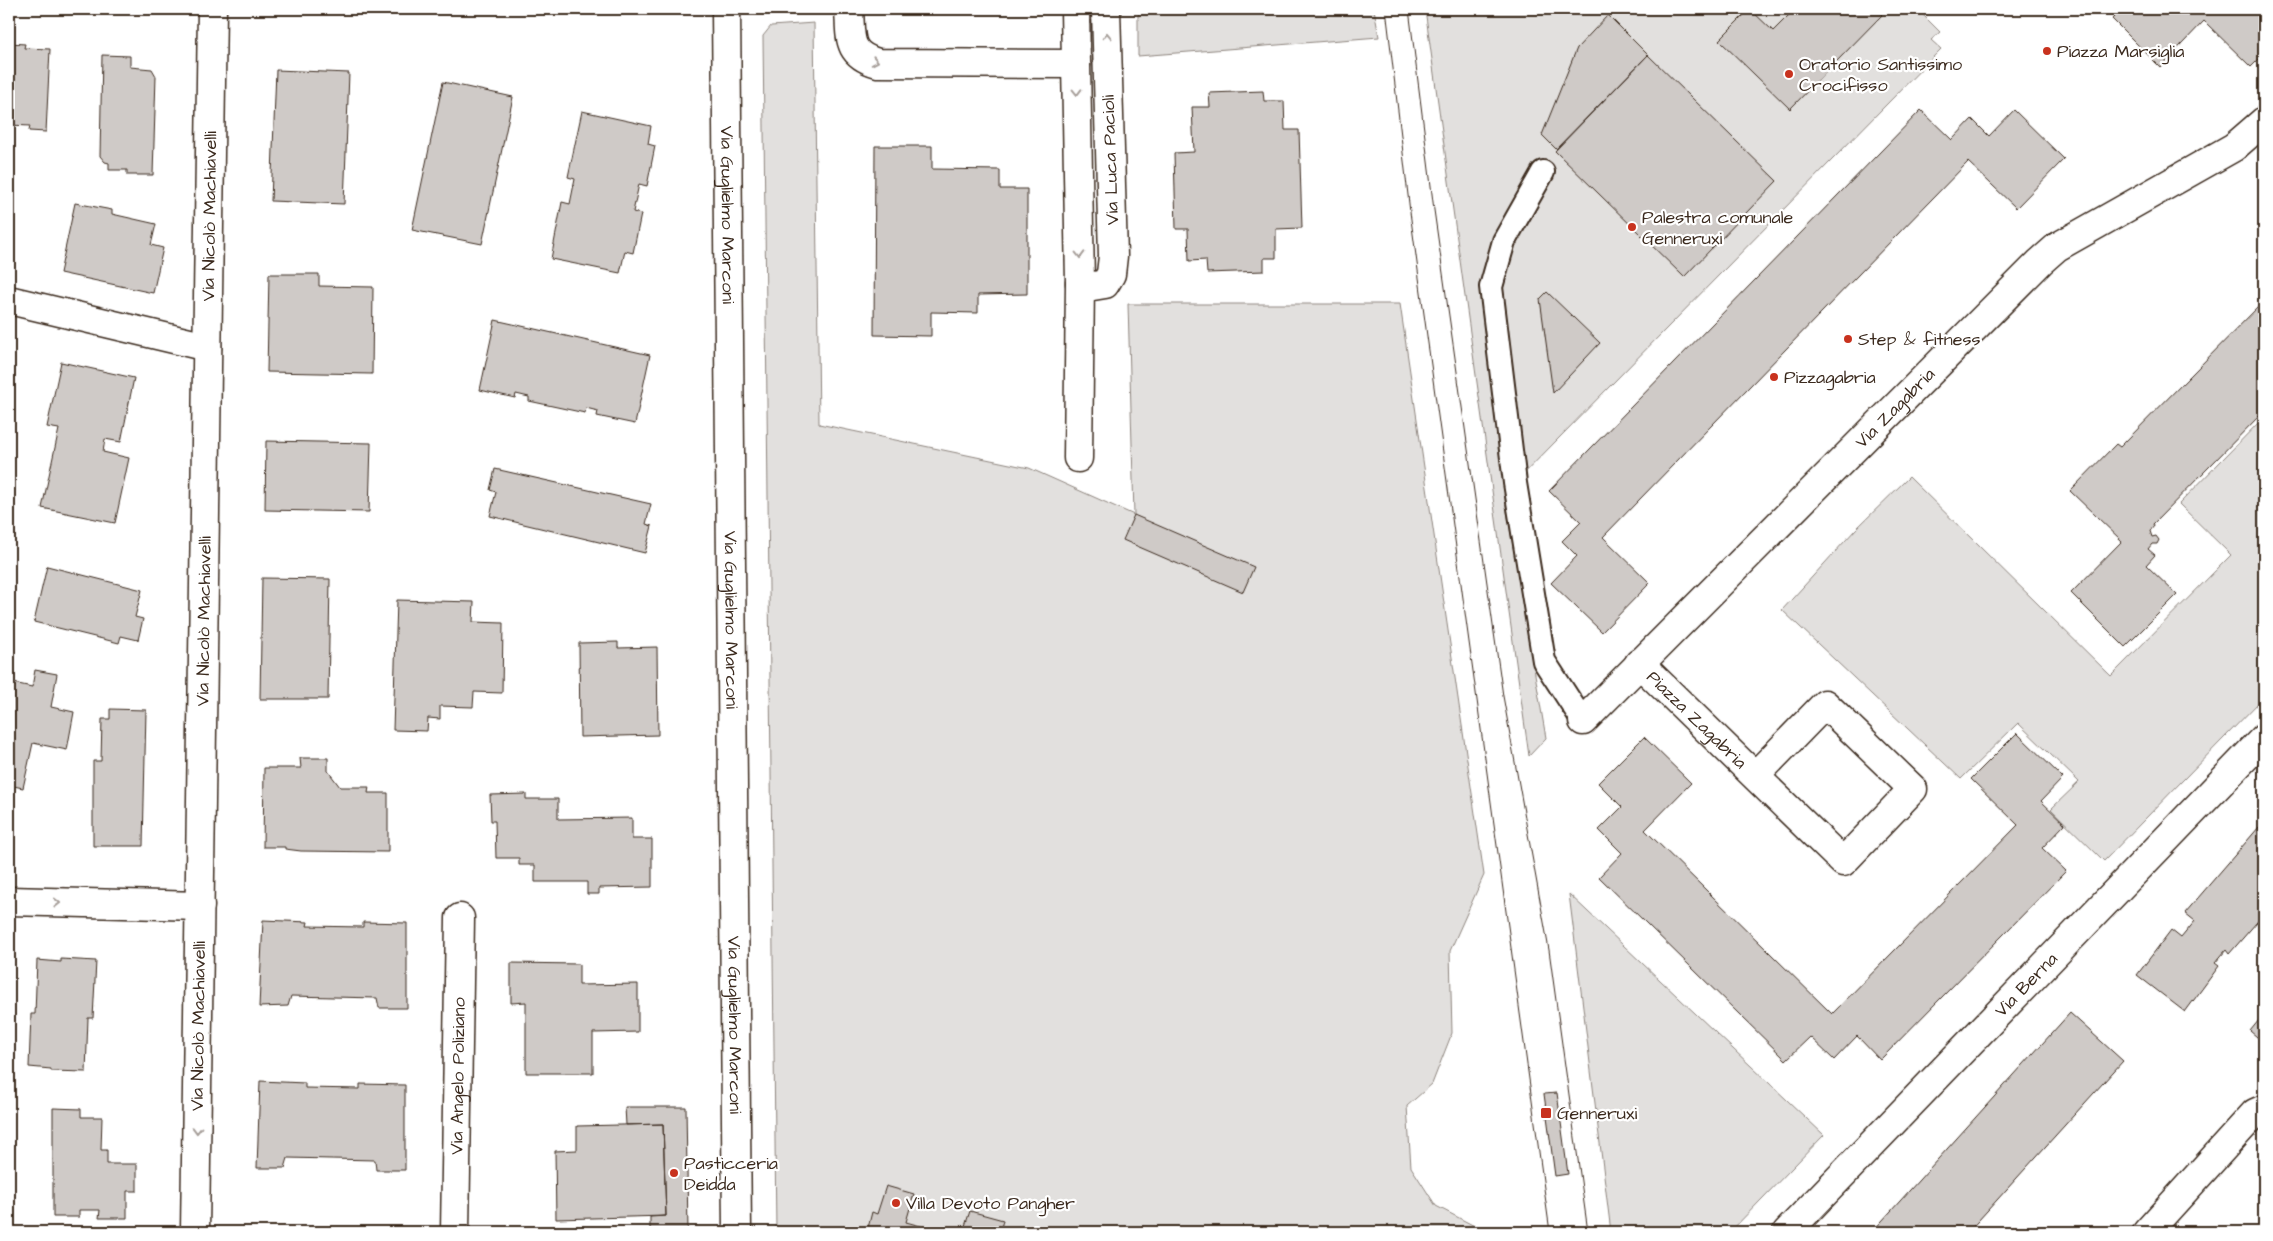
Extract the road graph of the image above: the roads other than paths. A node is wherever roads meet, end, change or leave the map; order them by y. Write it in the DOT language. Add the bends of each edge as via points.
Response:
graph roads {
  1 [pos="212,9"];
  2 [pos="726,9"];
  3 [pos="848,9"];
  4 [pos="1075,9"];
  5 [pos="1106,9"];
  6 [pos="1076,64"];
  7 [pos="2264,121"];
  8 [pos="1543,172"];
  9 [pos="1080,282"];
  10 [pos="9,300"];
  11 [pos="207,347"];
  12 [pos="1078,458"];
  13 [pos="1639,663"];
  14 [pos="1583,721"];
  15 [pos="2264,738"];
  16 [pos="1755,776"];
  17 [pos="9,901"];
  18 [pos="200,906"];
  19 [pos="460,918"];
  20 [pos="2264,1109"];
  21 [pos="195,1232"];
  22 [pos="455,1232"];
  23 [pos="737,1232"];
  24 [pos="1787,1232"];
  25 [pos="2147,1232"];
  1 -- 11 [label="street, Via Nicolò Machiavelli"];
  2 -- 23 [label="street, Via Guglielmo Marconi"];
  3 -- 6 [label="street, one-way" via="855,52 865,60 878,63"];
  4 -- 6 [label="street, Via Luca Pacioli"];
  9 -- 5 [label="street, Via Luca Pacioli, one-way" via="1093,286 1105,284 1113,256"];
  6 -- 9 [label="street, Via Luca Pacioli, one-way"];
  7 -- 13 [label="street, Via Zagabria" via="2234,147 2057,247"];
  8 -- 14 [label="lane" via="1504,241 1491,287 1515,483 1544,661"];
  9 -- 12 [label="street, Via Luca Pacioli"];
  10 -- 11 [label="street"];
  11 -- 18 [label="street, Via Nicolò Machiavelli"];
  13 -- 14 [label="street, Via Zagabria"];
  13 -- 16 [label="street, Piazza Zagabria"];
  15 -- 24 [label="street, Via Berna"];
  16 -- 16 [label="street, Piazza Zagabria" via="1843,862 1913,789 1825,704"];
  17 -- 18 [label="street, one-way"];
  18 -- 21 [label="street, Via Nicolò Machiavelli, one-way"];
  19 -- 22 [label="street, Via Angelo Poliziano"];
  20 -- 25 [label="street" via="2256,1113"];
}
